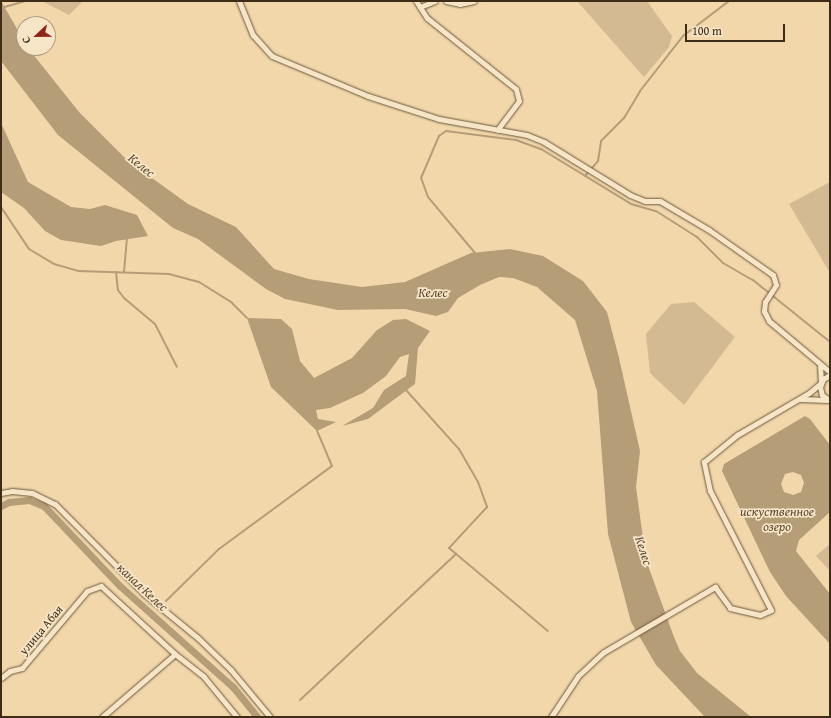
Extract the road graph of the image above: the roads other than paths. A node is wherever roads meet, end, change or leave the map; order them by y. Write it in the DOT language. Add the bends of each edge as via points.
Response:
graph roads {
  1 [pos="239,1"];
  2 [pos="416,1"];
  3 [pos="435,1"];
  4 [pos="446,1"];
  5 [pos="474,1"];
  6 [pos="420,7"];
  7 [pos="497,130"];
  8 [pos="820,366"];
  9 [pos="830,374"];
  10 [pos="821,383"];
  11 [pos="799,400"];
  12 [pos="829,400"];
  13 [pos="1,493"];
  14 [pos="175,654"];
  15 [pos="1,678"];
  16 [pos="102,717"];
  17 [pos="237,717"];
  18 [pos="270,717"];
  19 [pos="551,717"];
  1 -- 7 [label="street" via="253,35 272,56 368,96 439,119"];
  2 -- 6 [label="street"];
  3 -- 6 [label="street"];
  4 -- 5 [label="street" via="460,4"];
  6 -- 7 [label="street" via="427,18 516,89 519,101"];
  7 -- 8 [label="street" via="527,135 544,142 630,195 645,201 660,201 709,230 773,275 776,285 765,302 764,311 769,321"];
  8 -- 9 [label="street"];
  8 -- 10 [label="street"];
  9 -- 10 [label="street"];
  10 -- 11 [label="street"];
  10 -- 12 [label="street" via="822,395"];
  11 -- 12 [label="street"];
  11 -- 19 [label="street" via="737,435 704,462 713,498 771,610 760,615 730,608 715,587 621,642 586,666"];
  13 -- 18 [label="street" via="32,493 55,504 143,593 198,638"];
  14 -- 15 [label="street, улица Абая" via="103,587 93,587 22,668 10,671"];
  14 -- 16 [label="street"];
  14 -- 17 [label="street" via="204,676"];
}
